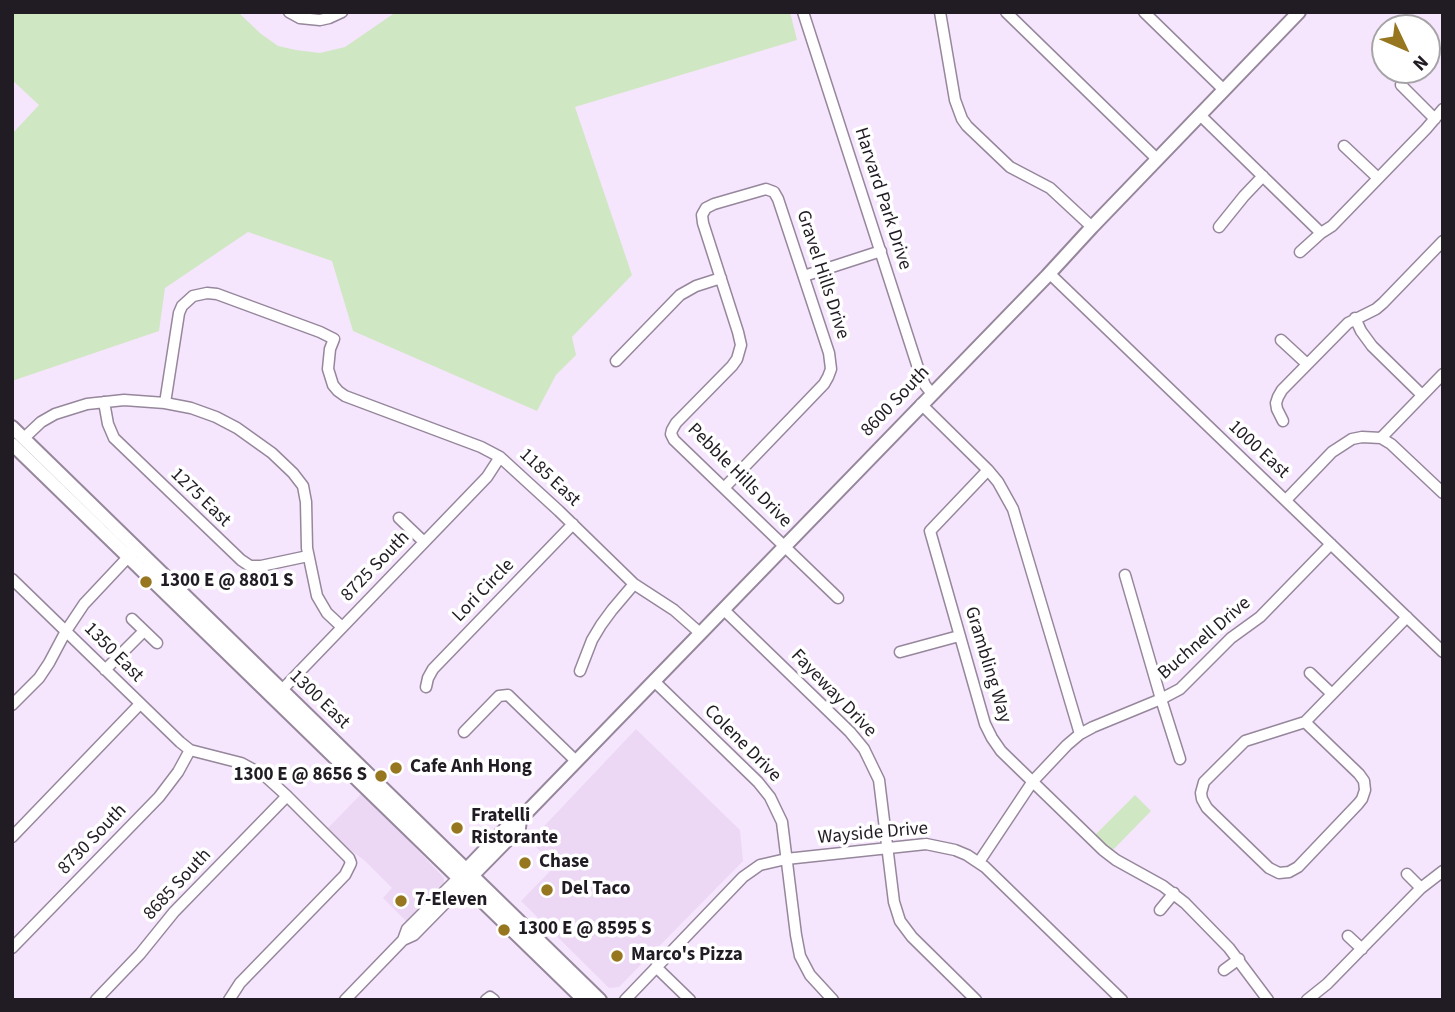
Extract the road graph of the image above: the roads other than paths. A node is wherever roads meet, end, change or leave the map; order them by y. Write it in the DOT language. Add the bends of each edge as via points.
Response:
graph roads {
  1 [pos="289,12"];
  2 [pos="342,12"];
  3 [pos="803,12"];
  4 [pos="940,12"];
  5 [pos="1006,12"];
  6 [pos="1144,12"];
  7 [pos="1300,12"];
  8 [pos="1401,85"];
  9 [pos="1224,90"];
  10 [pos="1443,109"];
  11 [pos="1200,115"];
  12 [pos="1435,119"];
  13 [pos="1344,146"];
  14 [pos="1157,159"];
  15 [pos="1263,176"];
  16 [pos="1378,178"];
  17 [pos="704,211"];
  18 [pos="1092,227"];
  19 [pos="1219,227"];
  20 [pos="1321,233"];
  21 [pos="1443,241"];
  22 [pos="881,251"];
  23 [pos="1300,252"];
  24 [pos="1049,273"];
  25 [pos="804,276"];
  26 [pos="721,278"];
  27 [pos="1355,318"];
  28 [pos="1281,340"];
  29 [pos="616,360"];
  30 [pos="1307,364"];
  31 [pos="1443,374"];
  32 [pos="932,394"];
  33 [pos="1422,395"];
  34 [pos="104,402"];
  35 [pos="165,402"];
  36 [pos="921,404"];
  37 [pos="1283,421"];
  38 [pos="12,427"];
  39 [pos="1381,438"];
  40 [pos="18,441"];
  41 [pos="500,457"];
  42 [pos="988,470"];
  43 [pos="724,488"];
  44 [pos="1443,493"];
  45 [pos="1286,500"];
  46 [pos="399,518"];
  47 [pos="573,524"];
  48 [pos="424,542"];
  49 [pos="1331,544"];
  50 [pos="784,546"];
  51 [pos="133,553"];
  52 [pos="308,556"];
  53 [pos="1125,576"];
  54 [pos="13,581"];
  55 [pos="634,584"];
  56 [pos="838,598"];
  57 [pos="723,609"];
  58 [pos="1407,617"];
  59 [pos="132,619"];
  60 [pos="342,627"];
  61 [pos="66,631"];
  62 [pos="144,631"];
  63 [pos="700,633"];
  64 [pos="959,636"];
  65 [pos="157,643"];
  66 [pos="900,652"];
  67 [pos="1443,652"];
  68 [pos="105,670"];
  69 [pos="580,671"];
  70 [pos="1310,673"];
  71 [pos="653,681"];
  72 [pos="426,687"];
  73 [pos="277,694"];
  74 [pos="1332,694"];
  75 [pos="1161,699"];
  76 [pos="141,704"];
  77 [pos="12,705"];
  78 [pos="1305,722"];
  79 [pos="464,732"];
  80 [pos="1080,734"];
  81 [pos="190,750"];
  82 [pos="1180,759"];
  83 [pos="576,761"];
  84 [pos="1033,781"];
  85 [pos="288,796"];
  86 [pos="12,837"];
  87 [pos="887,848"];
  88 [pos="786,859"];
  89 [pos="979,862"];
  90 [pos="1443,872"];
  91 [pos="1407,874"];
  92 [pos="465,877"];
  93 [pos="1421,888"];
  94 [pos="1174,893"];
  95 [pos="1160,910"];
  96 [pos="1348,936"];
  97 [pos="12,948"];
  98 [pos="1362,949"];
  99 [pos="1239,959"];
  100 [pos="656,967"];
  101 [pos="1224,970"];
  102 [pos="567,976"];
  103 [pos="229,999"];
  104 [pos="96,1000"];
  105 [pos="345,1000"];
  106 [pos="584,1000"];
  107 [pos="600,1000"];
  108 [pos="625,1000"];
  109 [pos="690,1000"];
  110 [pos="833,1000"];
  111 [pos="976,1000"];
  112 [pos="1122,1000"];
  113 [pos="1268,1000"];
  114 [pos="1307,1000"];
  1 -- 2 [label="street" via="310,20"];
  3 -- 22 [label="street, Harvard Park Drive"];
  4 -- 18 [label="street" via="962,119 1010,167 1050,187"];
  5 -- 14 [label="street"];
  6 -- 9 [label="street"];
  7 -- 9 [label="main road, 8600 South"];
  8 -- 12 [label="street"];
  9 -- 11 [label="main road, 8600 South"];
  10 -- 12 [label="street"];
  11 -- 14 [label="main road, 8600 South"];
  11 -- 15 [label="street"];
  12 -- 16 [label="street"];
  13 -- 16 [label="street"];
  14 -- 18 [label="main road, 8600 South"];
  15 -- 19 [label="street"];
  15 -- 20 [label="street"];
  16 -- 20 [label="street"];
  17 -- 25 [label="street, Gravel Hills Drive" via="760,189 774,192"];
  17 -- 26 [label="street, Pebble Hills Drive" via="703,223"];
  18 -- 24 [label="main road, 8600 South"];
  20 -- 23 [label="street"];
  21 -- 27 [label="street" via="1383,303"];
  22 -- 25 [label="street"];
  22 -- 32 [label="street, Harvard Park Drive" via="922,379"];
  24 -- 32 [label="main road, 8600 South"];
  24 -- 45 [label="street, 1000 East"];
  25 -- 43 [label="street, Gravel Hills Drive" via="831,360 828,377"];
  26 -- 29 [label="street" via="680,295"];
  26 -- 43 [label="street, Pebble Hills Drive" via="740,352 671,433"];
  27 -- 30 [label="street"];
  27 -- 33 [label="street" via="1372,346"];
  28 -- 30 [label="street"];
  30 -- 37 [label="street" via="1278,397"];
  31 -- 33 [label="street"];
  32 -- 36 [label="main road, 8600 South"];
  33 -- 39 [label="street"];
  34 -- 35 [label="street"];
  34 -- 40 [label="street" via="55,414"];
  34 -- 52 [label="street, 1275 East" via="114,438 241,560 261,566"];
  35 -- 41 [label="street, 1185 East" via="182,306 193,296 207,293 334,340 328,369 333,385 345,396"];
  35 -- 52 [label="street" via="237,428 299,479 306,502"];
  36 -- 42 [label="street"];
  36 -- 50 [label="main road, 8600 South"];
  38 -- 40 [label="main road, 1300 East"];
  39 -- 44 [label="street"];
  39 -- 45 [label="street" via="1362,437 1342,445"];
  40 -- 51 [label="main road, 1300 East"];
  41 -- 47 [label="street, 1185 East"];
  41 -- 48 [label="street, 8725 South" via="487,477"];
  42 -- 64 [label="street, Grambling Way" via="930,531"];
  42 -- 80 [label="street" via="1013,509"];
  43 -- 50 [label="street, Pebble Hills Drive"];
  45 -- 49 [label="street, 1000 East"];
  46 -- 48 [label="street"];
  47 -- 55 [label="street, 1185 East"];
  47 -- 72 [label="street, Lori Circle" via="433,669"];
  48 -- 60 [label="street, 8725 South"];
  49 -- 58 [label="street, 1000 East"];
  49 -- 75 [label="street, Buchnell Drive" via="1259,617 1180,689"];
  50 -- 56 [label="street, Pebble Hills Drive"];
  50 -- 57 [label="main road, 8600 South"];
  51 -- 61 [label="street" via="84,604"];
  51 -- 73 [label="main road, 1300 East"];
  52 -- 60 [label="street" via="320,602"];
  53 -- 75 [label="street"];
  54 -- 61 [label="street, 1350 East"];
  55 -- 63 [label="street, 1185 East"];
  55 -- 69 [label="street" via="601,625"];
  57 -- 63 [label="main road, 8600 South"];
  57 -- 87 [label="street, Fayeway Drive" via="864,749 879,780"];
  58 -- 67 [label="street, 1000 East"];
  58 -- 74 [label="street"];
  59 -- 62 [label="street"];
  60 -- 73 [label="street, 8725 South"];
  61 -- 68 [label="street, 1350 East"];
  61 -- 77 [label="street" via="39,678"];
  62 -- 65 [label="street"];
  62 -- 68 [label="street"];
  63 -- 71 [label="main road, 8600 South"];
  64 -- 66 [label="street"];
  64 -- 84 [label="street, Grambling Way" via="988,731"];
  68 -- 76 [label="street, 1350 East"];
  70 -- 74 [label="street"];
  71 -- 83 [label="main road, 8600 South"];
  71 -- 88 [label="street, Colene Drive" via="765,789 782,822"];
  73 -- 92 [label="main road, 1300 East"];
  74 -- 78 [label="street"];
  75 -- 80 [label="street, Buchnell Drive"];
  75 -- 82 [label="street"];
  76 -- 81 [label="street, 1350 East"];
  76 -- 86 [label="street"];
  78 -- 78 [label="street" via="1359,774 1364,794 1298,867 1284,874 1269,868 1207,808 1201,788 1245,741"];
  79 -- 83 [label="street" via="499,696 508,695"];
  80 -- 84 [label="street, Buchnell Drive"];
  81 -- 85 [label="street" via="242,763"];
  81 -- 97 [label="street, 8730 South" via="159,797"];
  83 -- 92 [label="main road, 8600 South" via="520,819 519,828"];
  84 -- 89 [label="street, Buchnell Drive"];
  84 -- 94 [label="street, Grambling Way" via="1103,850"];
  85 -- 103 [label="street" via="351,863 345,875 240,982"];
  85 -- 104 [label="street, 8685 South" via="174,912"];
  87 -- 88 [label="street, Wayside Drive"];
  87 -- 89 [label="street, Wayside Drive" via="942,846"];
  87 -- 111 [label="street, Fayeway Drive" via="894,902 905,930"];
  88 -- 100 [label="street, Wayside Drive" via="752,870"];
  88 -- 110 [label="street, Colene Drive" via="800,956"];
  89 -- 112 [label="street, Wayside Drive"];
  90 -- 93 [label="street"];
  91 -- 93 [label="street"];
  92 -- 102 [label="main road, 1300 East"];
  92 -- 105 [label="street, 8600 South" via="414,935 403,940"];
  93 -- 98 [label="street"];
  94 -- 95 [label="street"];
  94 -- 99 [label="street, Grambling Way"];
  96 -- 98 [label="street"];
  98 -- 114 [label="street"];
  99 -- 101 [label="street"];
  99 -- 113 [label="street, Grambling Way"];
  100 -- 108 [label="street, Wayside Drive"];
  100 -- 109 [label="street"];
  102 -- 106 [label="main road, 1300 East"];
  102 -- 107 [label="main road, 1300 East"];
}
